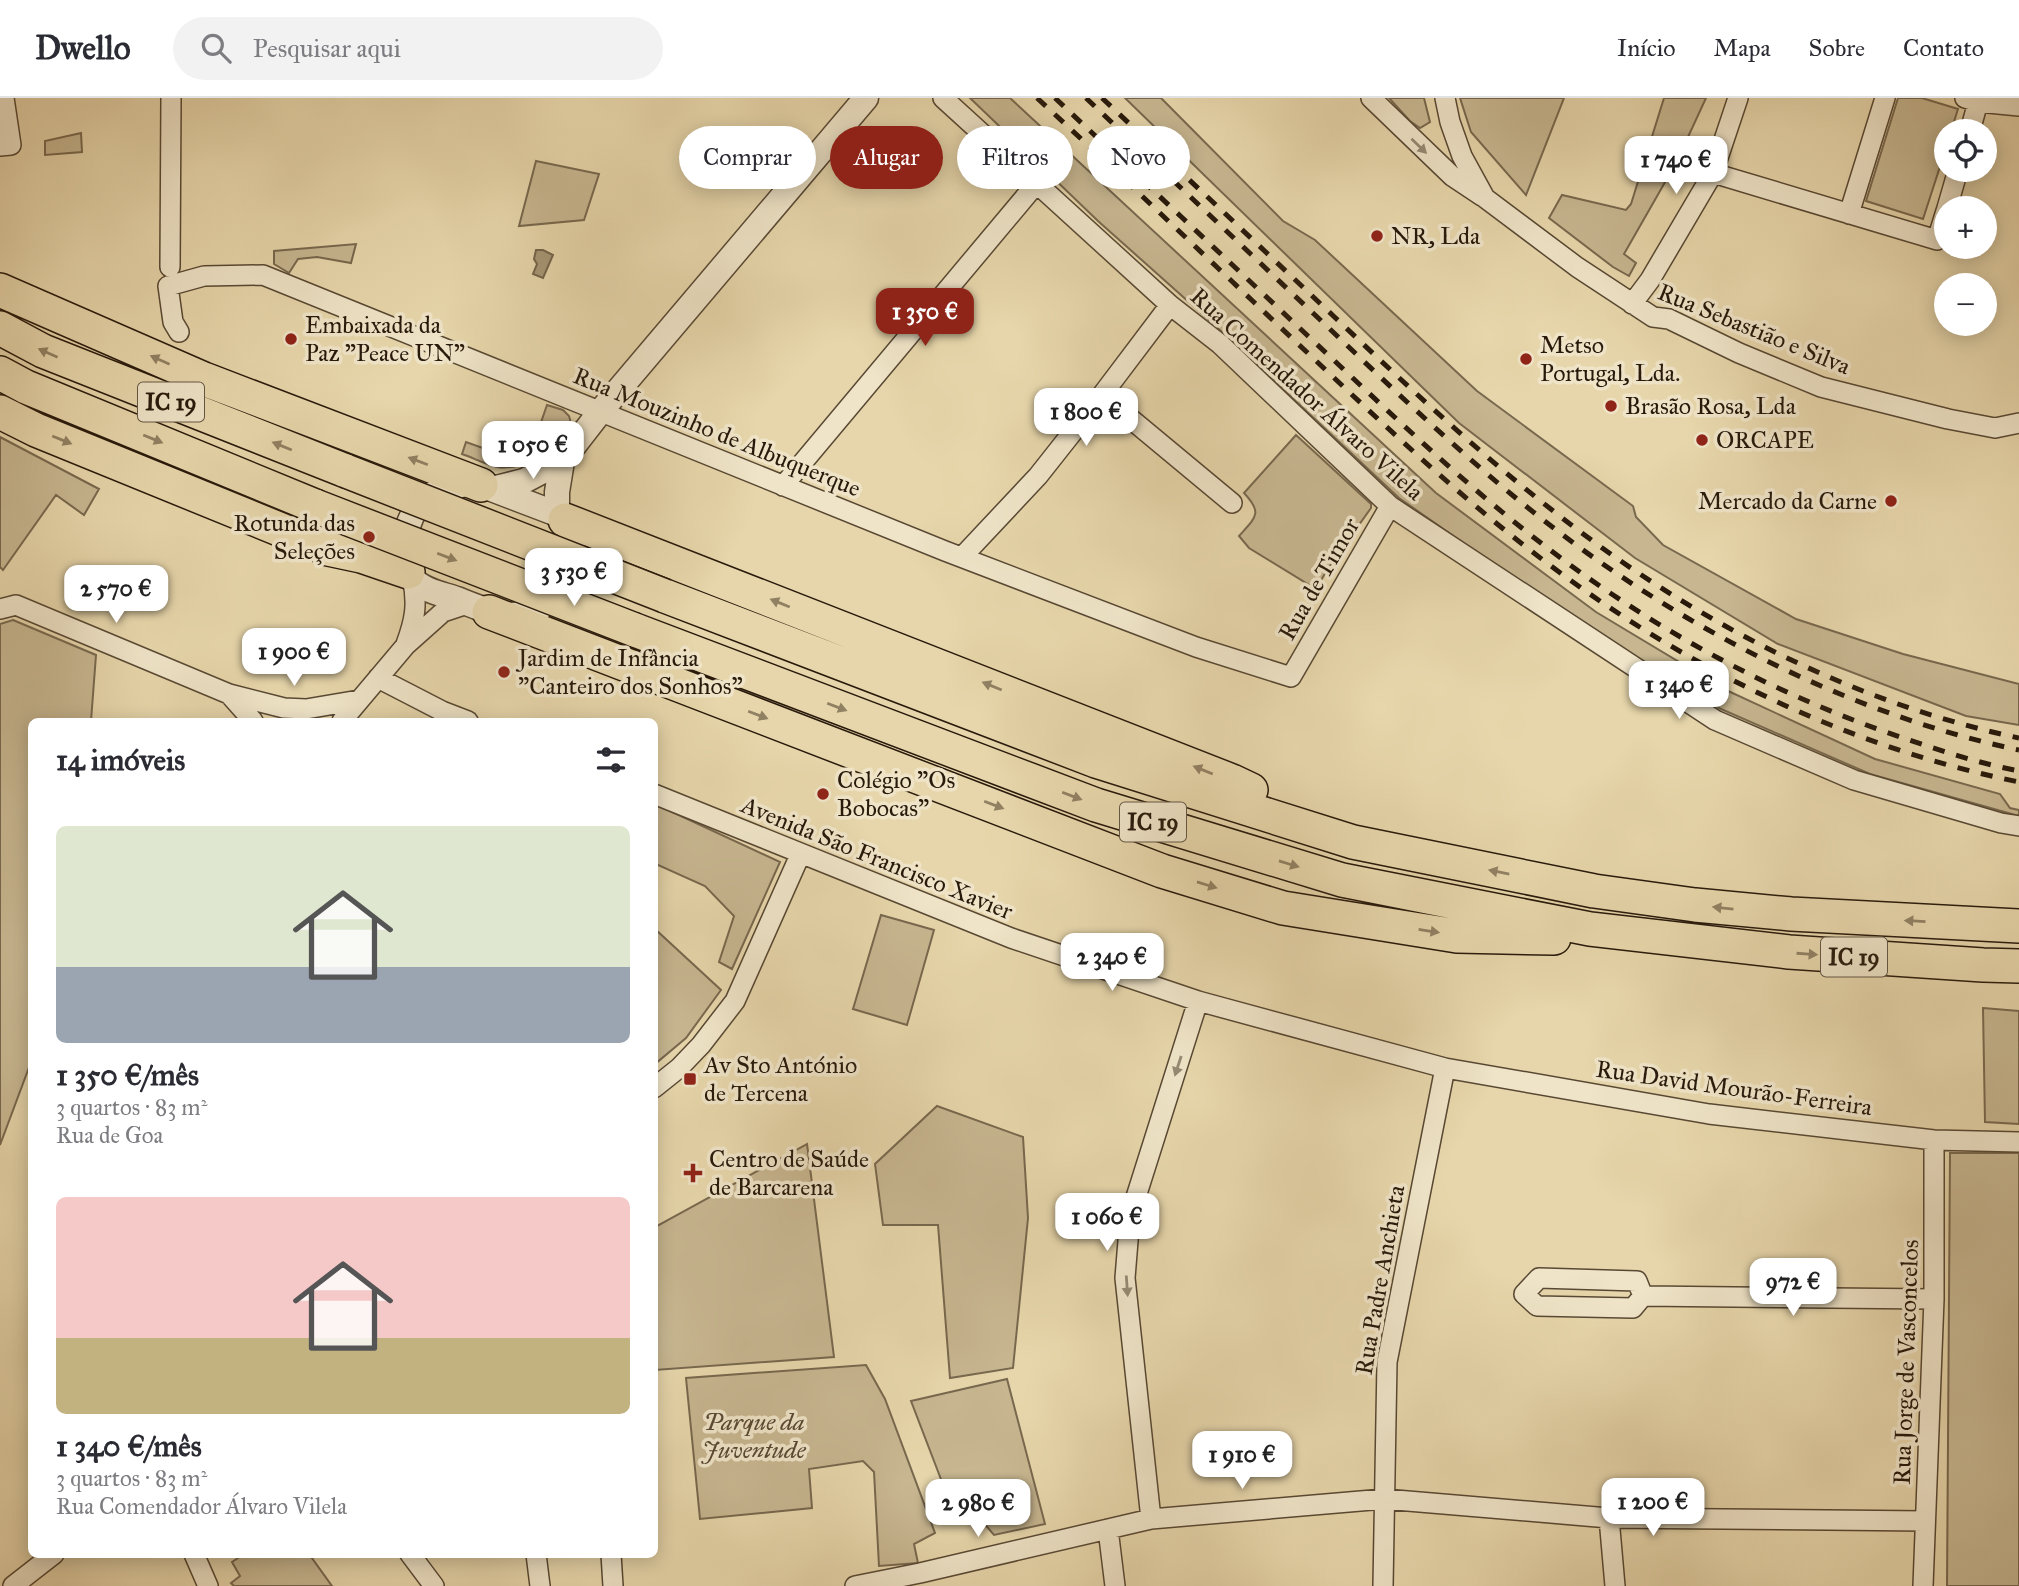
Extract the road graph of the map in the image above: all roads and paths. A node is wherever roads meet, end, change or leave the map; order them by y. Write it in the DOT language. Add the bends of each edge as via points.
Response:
graph roads {
  1 [pos="4,98"];
  2 [pos="172,98"];
  3 [pos="866,98"];
  4 [pos="943,98"];
  5 [pos="1371,98"];
  6 [pos="1445,98"];
  7 [pos="1738,98"];
  8 [pos="1885,98"];
  9 [pos="1972,100"];
  10 [pos="2019,106"];
  11 [pos="1971,119"];
  12 [pos="973,126"];
  13 [pos="0,146"];
  14 [pos="1713,173"];
  15 [pos="1031,189"];
  16 [pos="1041,189"];
  17 [pos="1485,198"];
  18 [pos="1849,214"];
  19 [pos="1934,239"];
  20 [pos="170,267"];
  21 [pos="0,290"];
  22 [pos="1632,304"];
  23 [pos="1170,305"];
  24 [pos="0,328"];
  25 [pos="179,332"];
  26 [pos="0,373"];
  27 [pos="1102,395"];
  28 [pos="0,412"];
  29 [pos="600,412"];
  30 [pos="2019,423"];
  31 [pos="562,461"];
  32 [pos="783,486"];
  33 [pos="487,487"];
  34 [pos="1232,503"];
  35 [pos="1390,506"];
  36 [pos="561,517"];
  37 [pos="962,557"];
  38 [pos="410,575"];
  39 [pos="478,608"];
  40 [pos="0,609"];
  41 [pos="406,645"];
  42 [pos="1291,677"];
  43 [pos="378,678"];
  44 [pos="229,694"];
  45 [pos="359,700"];
  46 [pos="290,715"];
  47 [pos="250,718"];
  48 [pos="344,718"];
  49 [pos="460,718"];
  50 [pos="658,796"];
  51 [pos="2019,826"];
  52 [pos="1353,842"];
  53 [pos="800,855"];
  54 [pos="2019,926"];
  55 [pos="1690,941"];
  56 [pos="2019,966"];
  57 [pos="1198,1001"];
  58 [pos="1445,1068"];
  59 [pos="658,1085"];
  60 [pos="1934,1140"];
  61 [pos="2019,1142"];
  62 [pos="1643,1296"];
  63 [pos="1934,1299"];
  64 [pos="1384,1499"];
  65 [pos="1609,1517"];
  66 [pos="1151,1518"];
  67 [pos="1925,1521"];
  68 [pos="1108,1529"];
  69 [pos="49,1558"];
  70 [pos="197,1558"];
  71 [pos="413,1558"];
  72 [pos="537,1558"];
  73 [pos="611,1558"];
  74 [pos="13,1586"];
  75 [pos="208,1586"];
  76 [pos="434,1586"];
  77 [pos="540,1586"];
  78 [pos="613,1586"];
  79 [pos="855,1586"];
  80 [pos="1115,1586"];
  81 [pos="1383,1586"];
  82 [pos="1615,1586"];
  83 [pos="1923,1586"];
  1 -- 13 [label="street" via="11,145"];
  2 -- 20 [label="street"];
  3 -- 29 [label="street"];
  4 -- 12 [label="street, Rua Comendador Álvaro Vilela"];
  5 -- 17 [label="street, one-way" via="1452,176"];
  6 -- 17 [label="street, Rua Sebastião e Silva" via="1462,156"];
  7 -- 14 [label="street"];
  8 -- 18 [label="street"];
  9 -- 10 [label="street"];
  9 -- 11 [label="street"];
  14 -- 18 [label="street"];
  14 -- 22 [label="street"];
  15 -- 32 [label="street"];
  16 -- 23 [label="street, Rua Comendador Álvaro Vilela"];
  17 -- 22 [label="street, Rua Sebastião e Silva"];
  18 -- 19 [label="street"];
  33 -- 21 [label="highway, one-way" via="204,379"];
  22 -- 30 [label="street, Rua Sebastião e Silva" via="1821,387 1983,426"];
  23 -- 27 [label="street"];
  23 -- 35 [label="street, Rua Comendador Álvaro Vilela" via="1220,344"];
  52 -- 24 [label="highway, IC 19, one-way, bridge" via="1096,761 345,471 43,351"];
  25 -- 29 [label="street, Rua Mouzinho de Albuquerque" via="173,322 168,286 204,276 263,275"];
  26 -- 55 [label="highway, IC 19, one-way, bridge" via="315,506 1096,805 1342,880 1590,929"];
  27 -- 34 [label="street"];
  27 -- 37 [label="street" via="1038,476"];
  28 -- 38 [label="highway, one-way" via="328,549 373,559"];
  29 -- 31 [label="street"];
  29 -- 32 [label="street, Rua Mouzinho de Albuquerque"];
  31 -- 33 [label="street" via="524,481"];
  31 -- 36 [label="street" via="557,492"];
  32 -- 37 [label="street, Rua Mouzinho de Albuquerque"];
  33 -- 36 [label="street"];
  33 -- 38 [label="street" via="450,486 435,492 415,510 405,539"];
  35 -- 42 [label="street, Rua de Timor"];
  35 -- 51 [label="street, Rua Comendador Álvaro Vilela" via="1714,720 1854,780"];
  36 -- 39 [label="street" via="573,544 571,564 557,593 524,615"];
  52 -- 36 [label="highway, one-way" via="1232,781"];
  37 -- 42 [label="street, Rua Mouzinho de Albuquerque" via="1196,647"];
  38 -- 39 [label="street" via="419,585"];
  38 -- 41 [label="street" via="417,599"];
  39 -- 41 [label="street" via="443,612"];
  39 -- 55 [label="highway, one-way" via="1162,871 1283,908 1457,936"];
  40 -- 44 [label="street" via="16,604"];
  41 -- 43 [label="street"];
  43 -- 45 [label="street"];
  43 -- 49 [label="street"];
  44 -- 46 [label="street"];
  44 -- 47 [label="street"];
  45 -- 46 [label="street"];
  45 -- 48 [label="street"];
  50 -- 53 [label="street, Avenida São Francisco Xavier"];
  54 -- 52 [label="highway, IC 19, one-way" via="1695,905 1594,891"];
  53 -- 57 [label="street, Avenida São Francisco Xavier" via="1011,938"];
  53 -- 59 [label="street" via="735,1001 701,1045"];
  55 -- 56 [label="highway, IC 19, one-way" via="1788,953"];
  57 -- 58 [label="street, Avenida São Francisco Xavier"];
  57 -- 66 [label="street, one-way" via="1130,1216 1125,1278"];
  58 -- 60 [label="street, Rua David Mourão-Ferreira" via="1709,1114"];
  58 -- 64 [label="street, Rua Padre Anchieta" via="1387,1362"];
  60 -- 61 [label="street, Rua David Mourão-Ferreira"];
  60 -- 63 [label="street, Rua Jorge de Vasconcelos"];
  62 -- 62 [label="street" via="1633,1308 1537,1306 1524,1294 1539,1279 1636,1280"];
  62 -- 63 [label="street"];
  63 -- 67 [label="street, Rua Jorge de Vasconcelos"];
  64 -- 65 [label="street"];
  64 -- 66 [label="street"];
  64 -- 81 [label="street, Rua Padre Anchieta"];
  65 -- 67 [label="street"];
  65 -- 82 [label="street"];
  66 -- 68 [label="street"];
  67 -- 83 [label="street, Rua Jorge de Vasconcelos"];
  68 -- 79 [label="street"];
  68 -- 80 [label="street"];
  69 -- 74 [label="street"];
  70 -- 75 [label="street"];
  71 -- 76 [label="street"];
  72 -- 77 [label="street"];
  73 -- 78 [label="street"];
}
